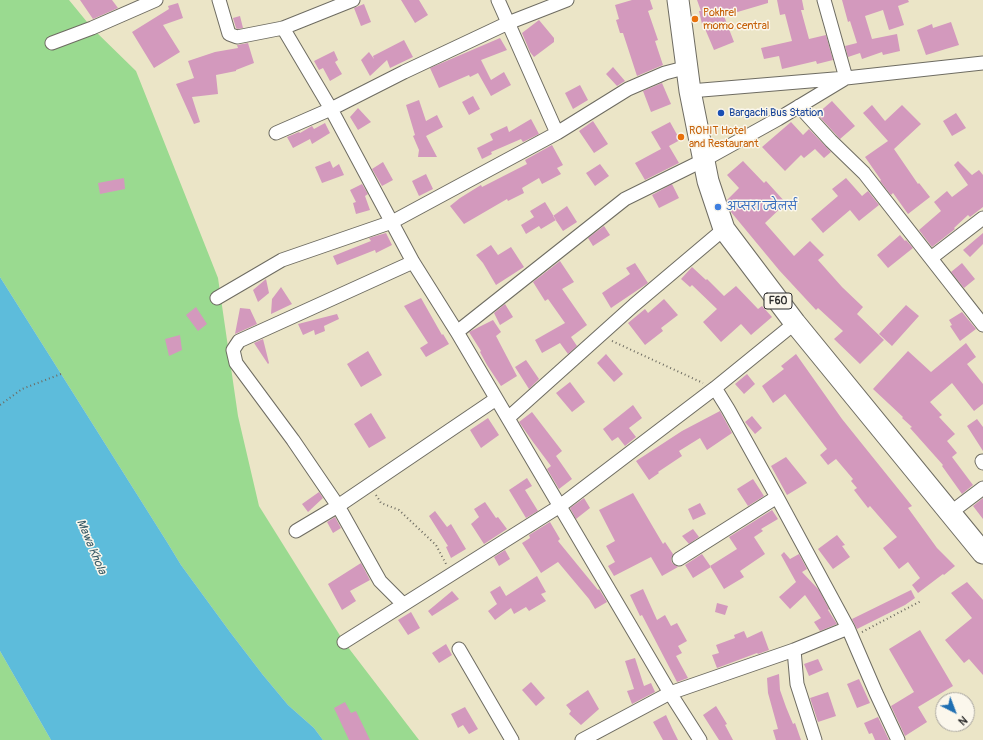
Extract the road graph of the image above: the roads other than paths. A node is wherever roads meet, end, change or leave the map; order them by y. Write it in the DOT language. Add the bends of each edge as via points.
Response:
graph roads {
  1 [pos="156,0"];
  2 [pos="219,0"];
  3 [pos="353,0"];
  4 [pos="498,0"];
  5 [pos="567,0"];
  6 [pos="678,0"];
  7 [pos="824,0"];
  8 [pos="131,4"];
  9 [pos="508,23"];
  10 [pos="283,28"];
  11 [pos="52,43"];
  12 [pos="983,63"];
  13 [pos="688,67"];
  14 [pos="846,78"];
  15 [pos="690,91"];
  16 [pos="798,106"];
  17 [pos="331,109"];
  18 [pos="276,133"];
  19 [pos="557,133"];
  20 [pos="704,160"];
  21 [pos="983,218"];
  22 [pos="392,222"];
  23 [pos="724,229"];
  24 [pos="931,258"];
  25 [pos="413,262"];
  26 [pos="217,298"];
  27 [pos="795,323"];
  28 [pos="983,325"];
  29 [pos="457,332"];
  30 [pos="715,388"];
  31 [pos="496,399"];
  32 [pos="508,418"];
  33 [pos="983,488"];
  34 [pos="777,497"];
  35 [pos="338,506"];
  36 [pos="560,506"];
  37 [pos="950,513"];
  38 [pos="296,531"];
  39 [pos="983,553"];
  40 [pos="679,559"];
  41 [pos="403,604"];
  42 [pos="850,633"];
  43 [pos="344,642"];
  44 [pos="459,649"];
  45 [pos="794,650"];
  46 [pos="670,693"];
  47 [pos="512,740"];
  48 [pos="582,740"];
  49 [pos="700,740"];
  50 [pos="815,740"];
  51 [pos="898,740"];
  1 -- 8 [label="street"];
  2 -- 10 [label="street" via="229,34 232,36"];
  3 -- 10 [label="street"];
  4 -- 9 [label="street"];
  5 -- 9 [label="street"];
  6 -- 13 [label="main road, F60"];
  7 -- 14 [label="street"];
  8 -- 11 [label="street" via="92,28"];
  9 -- 17 [label="street"];
  9 -- 19 [label="street"];
  10 -- 17 [label="street"];
  12 -- 14 [label="street"];
  13 -- 15 [label="main road, F60"];
  13 -- 19 [label="street" via="665,73 628,89"];
  14 -- 15 [label="street"];
  14 -- 16 [label="street"];
  15 -- 20 [label="main road, F60"];
  16 -- 20 [label="street"];
  16 -- 24 [label="street" via="864,173"];
  17 -- 18 [label="street"];
  17 -- 22 [label="street"];
  19 -- 22 [label="street"];
  20 -- 23 [label="main road, F60" via="708,181"];
  20 -- 29 [label="street" via="625,199"];
  21 -- 24 [label="street"];
  22 -- 25 [label="street"];
  22 -- 26 [label="street" via="282,260"];
  23 -- 27 [label="main road, F60"];
  23 -- 32 [label="street"];
  24 -- 28 [label="street"];
  25 -- 29 [label="street"];
  25 -- 35 [label="street" via="239,341 233,350 236,363"];
  27 -- 30 [label="street"];
  27 -- 37 [label="main road, F60"];
  29 -- 31 [label="street"];
  30 -- 34 [label="street"];
  30 -- 36 [label="street"];
  31 -- 32 [label="street"];
  31 -- 35 [label="street"];
  32 -- 36 [label="street"];
  33 -- 37 [label="street"];
  34 -- 40 [label="street"];
  34 -- 42 [label="street"];
  35 -- 38 [label="street"];
  35 -- 41 [label="street" via="380,581"];
  36 -- 41 [label="street"];
  36 -- 46 [label="street"];
  37 -- 39 [label="main road, F60"];
  41 -- 43 [label="street"];
  42 -- 45 [label="street"];
  42 -- 51 [label="street"];
  44 -- 47 [label="street"];
  45 -- 46 [label="street"];
  45 -- 50 [label="street" via="797,684"];
  46 -- 48 [label="street"];
  46 -- 49 [label="street"];
}
